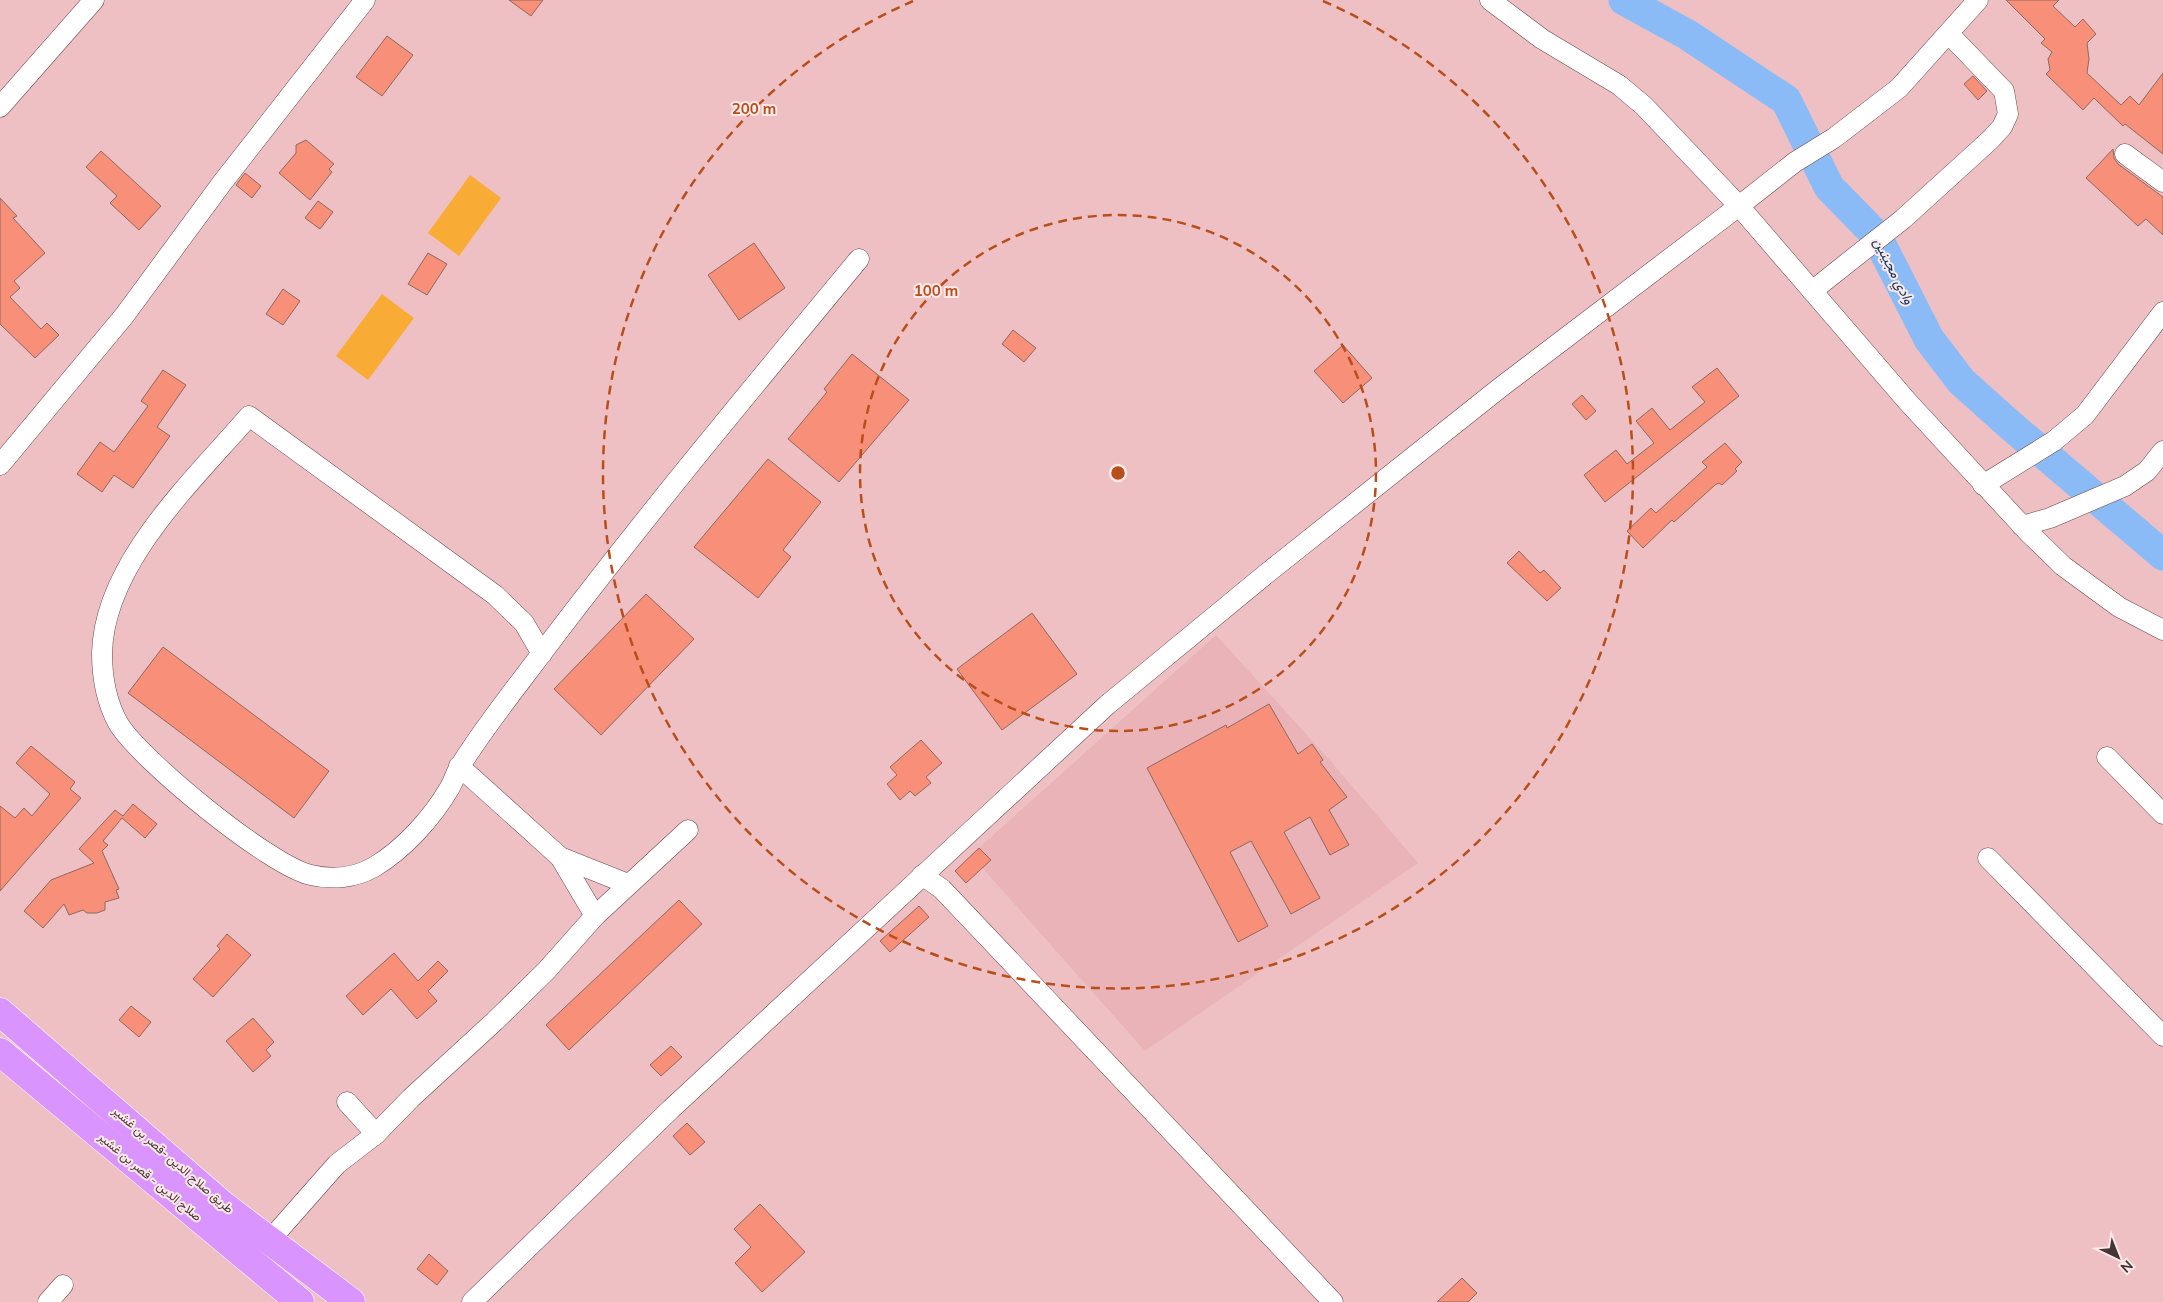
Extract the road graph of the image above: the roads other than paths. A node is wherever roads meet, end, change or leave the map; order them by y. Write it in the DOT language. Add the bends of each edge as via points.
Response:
graph roads {
  1 [pos="94,0"];
  2 [pos="365,0"];
  3 [pos="1490,0"];
  4 [pos="1978,0"];
  5 [pos="1948,34"];
  6 [pos="0,107"];
  7 [pos="2125,154"];
  8 [pos="2163,182"];
  9 [pos="1740,206"];
  10 [pos="859,259"];
  11 [pos="1812,291"];
  12 [pos="2163,312"];
  13 [pos="2163,451"];
  14 [pos="0,465"];
  15 [pos="1983,485"];
  16 [pos="2022,526"];
  17 [pos="2163,630"];
  18 [pos="542,654"];
  19 [pos="2107,757"];
  20 [pos="459,766"];
  21 [pos="2163,814"];
  22 [pos="688,830"];
  23 [pos="560,857"];
  24 [pos="1988,858"];
  25 [pos="922,875"];
  26 [pos="628,884"];
  27 [pos="595,916"];
  28 [pos="0,1012"];
  29 [pos="2163,1036"];
  30 [pos="0,1052"];
  31 [pos="347,1102"];
  32 [pos="376,1134"];
  33 [pos="270,1240"];
  34 [pos="63,1285"];
  35 [pos="48,1302"];
  36 [pos="300,1302"];
  37 [pos="351,1302"];
  38 [pos="472,1302"];
  39 [pos="1333,1302"];
  1 -- 6 [label="street"];
  2 -- 14 [label="street" via="222,183 124,316"];
  3 -- 9 [label="street" via="1542,39 1618,85 1644,106"];
  4 -- 5 [label="street"];
  5 -- 9 [label="street" via="1900,88 1834,138 1794,162"];
  5 -- 11 [label="street" via="2004,91 2008,114 2002,127 1902,219"];
  7 -- 8 [label="street"];
  9 -- 11 [label="street"];
  9 -- 25 [label="street" via="1501,387 1266,574 1107,706"];
  10 -- 18 [label="street" via="659,500"];
  11 -- 15 [label="street"];
  12 -- 15 [label="street" via="2085,415 2054,441"];
  13 -- 16 [label="street" via="2147,472 2125,486"];
  15 -- 16 [label="street"];
  16 -- 17 [label="street" via="2063,566 2119,607"];
  18 -- 20 [label="street"];
  18 -- 20 [label="street" via="524,623 495,595 249,416 157,524 130,564 112,600 102,651 104,684 109,705 121,727 145,754 206,808 278,861 308,875 342,878 370,869 394,854 450,788"];
  19 -- 21 [label="street"];
  20 -- 23 [label="street"];
  22 -- 26 [label="street"];
  23 -- 26 [label="street"];
  23 -- 27 [label="street"];
  24 -- 29 [label="street"];
  25 -- 38 [label="street" via="671,1109"];
  25 -- 39 [label="street" via="942,889"];
  26 -- 27 [label="street"];
  27 -- 32 [label="street" via="540,977"];
  28 -- 33 [label="highway, طريق صلاح الدين -قصر بن غشير" via="224,1206"];
  30 -- 36 [label="highway, صلاح الدين - قصر بن غشير"];
  31 -- 32 [label="street"];
  32 -- 33 [label="street" via="337,1164"];
  33 -- 37 [label="highway, طريق صلاح الدين -قصر بن غشير"];
  34 -- 35 [label="street"];
}
